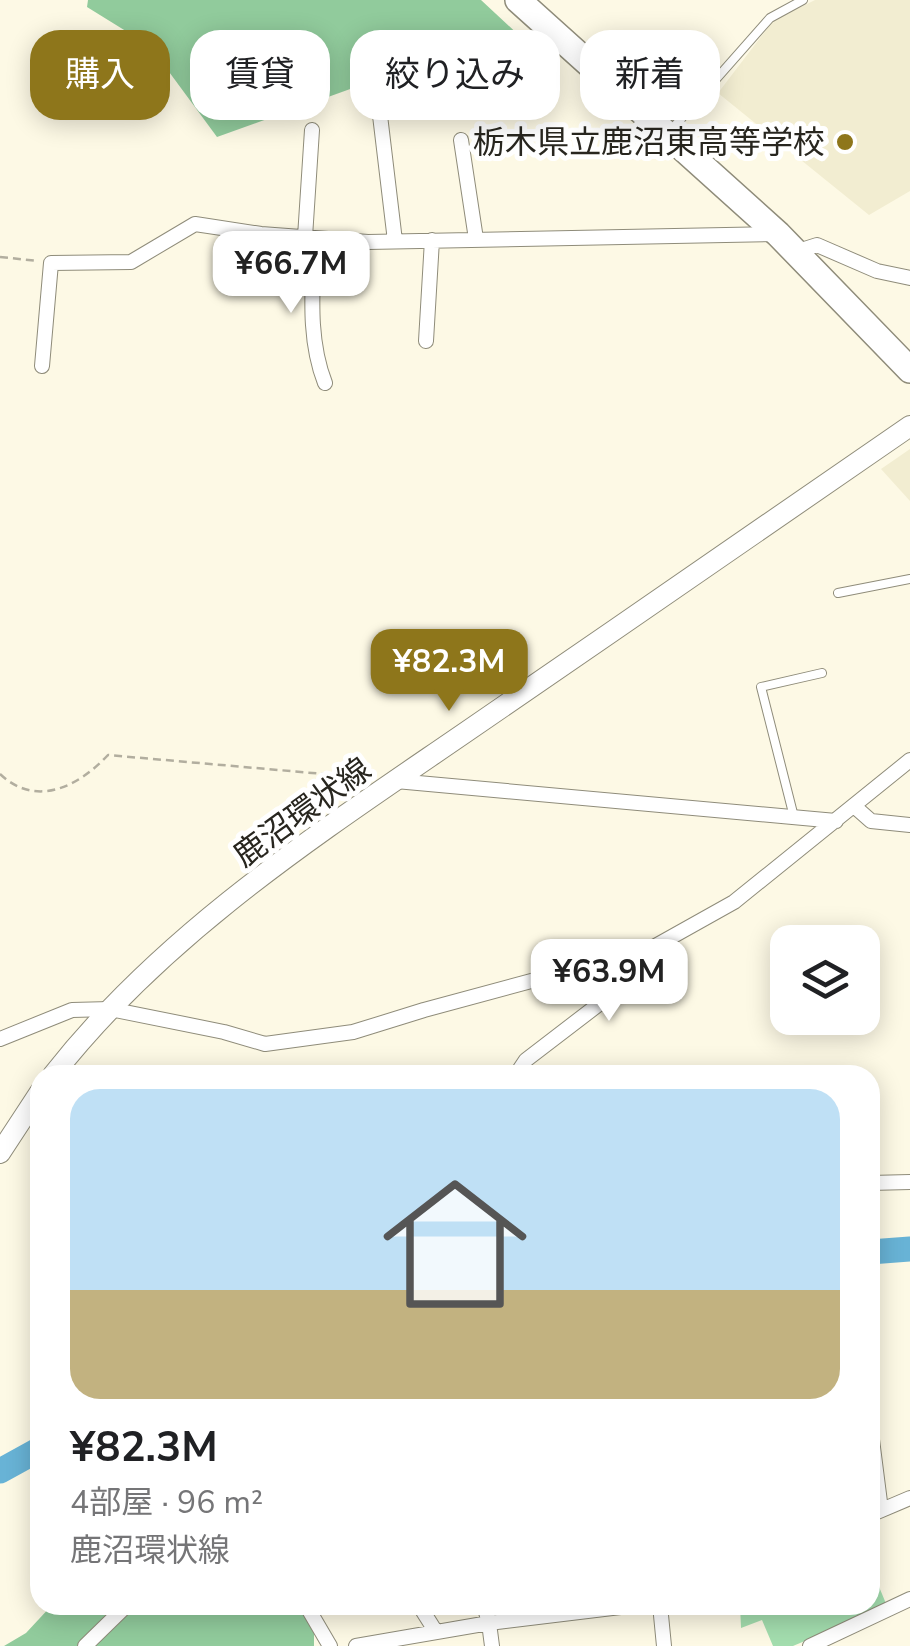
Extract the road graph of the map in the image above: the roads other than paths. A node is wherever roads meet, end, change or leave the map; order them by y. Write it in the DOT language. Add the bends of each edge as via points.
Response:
graph roads {
  1 [pos="518,0"];
  2 [pos="803,0"];
  3 [pos="381,120"];
  4 [pos="312,130"];
  5 [pos="668,132"];
  6 [pos="461,140"];
  7 [pos="309,238"];
  8 [pos="476,239"];
  9 [pos="432,240"];
  10 [pos="395,241"];
  11 [pos="787,243"];
  12 [pos="910,278"];
  13 [pos="426,341"];
  14 [pos="42,366"];
  15 [pos="910,370"];
  16 [pos="325,383"];
  17 [pos="910,426"];
  18 [pos="910,579"];
  19 [pos="838,593"];
  20 [pos="822,673"];
  21 [pos="910,760"];
  22 [pos="396,781"];
  23 [pos="854,806"];
  24 [pos="794,817"];
  25 [pos="836,821"];
  26 [pos="910,825"];
  27 [pos="650,949"];
  28 [pos="110,1009"];
  29 [pos="0,1039"];
  30 [pos="62,1065"];
  31 [pos="523,1065"];
  32 [pos="30,1107"];
  33 [pos="0,1153"];
  34 [pos="910,1182"];
  35 [pos="880,1184"];
  36 [pos="910,1498"];
  37 [pos="880,1511"];
  38 [pos="910,1604"];
  39 [pos="117,1615"];
  40 [pos="312,1615"];
  41 [pos="425,1615"];
  42 [pos="487,1615"];
  43 [pos="550,1615"];
  44 [pos="661,1615"];
  45 [pos="489,1622"];
  46 [pos="436,1632"];
  47 [pos="840,1639"];
  48 [pos="85,1646"];
  49 [pos="330,1646"];
  50 [pos="356,1646"];
  51 [pos="492,1646"];
  52 [pos="664,1646"];
  53 [pos="810,1646"];
  1 -- 5 [label="highway"];
  2 -- 5 [label="lane" via="770,18"];
  3 -- 10 [label="street"];
  4 -- 7 [label="street"];
  5 -- 11 [label="highway"];
  6 -- 8 [label="street"];
  7 -- 10 [label="street"];
  7 -- 14 [label="street" via="194,224 131,262 52,263"];
  7 -- 16 [label="street" via="315,358"];
  8 -- 9 [label="street"];
  8 -- 11 [label="street"];
  9 -- 10 [label="street"];
  9 -- 13 [label="street"];
  11 -- 12 [label="street" via="818,245"];
  11 -- 15 [label="highway"];
  17 -- 22 [label="main road, 鹿沼環状線"];
  18 -- 19 [label="lane"];
  20 -- 24 [label="lane" via="761,687"];
  21 -- 23 [label="street"];
  22 -- 24 [label="street"];
  22 -- 28 [label="main road, 鹿沼環状線" via="192,929"];
  23 -- 25 [label="street"];
  23 -- 26 [label="street" via="871,821"];
  24 -- 25 [label="street"];
  25 -- 27 [label="street" via="734,902"];
  27 -- 28 [label="street" via="354,1032 265,1044"];
  27 -- 31 [label="street" via="646,968"];
  28 -- 29 [label="street" via="72,1010"];
  28 -- 30 [label="main road, 鹿沼環状線"];
  32 -- 33 [label="main road"];
  34 -- 35 [label="street"];
  36 -- 37 [label="street"];
  38 -- 47 [label="street"];
  39 -- 48 [label="street"];
  40 -- 49 [label="street"];
  41 -- 46 [label="street"];
  42 -- 45 [label="street"];
  43 -- 45 [label="street"];
  44 -- 52 [label="street"];
  45 -- 46 [label="street"];
  45 -- 51 [label="street"];
  46 -- 50 [label="street"];
  47 -- 53 [label="street"];
}
